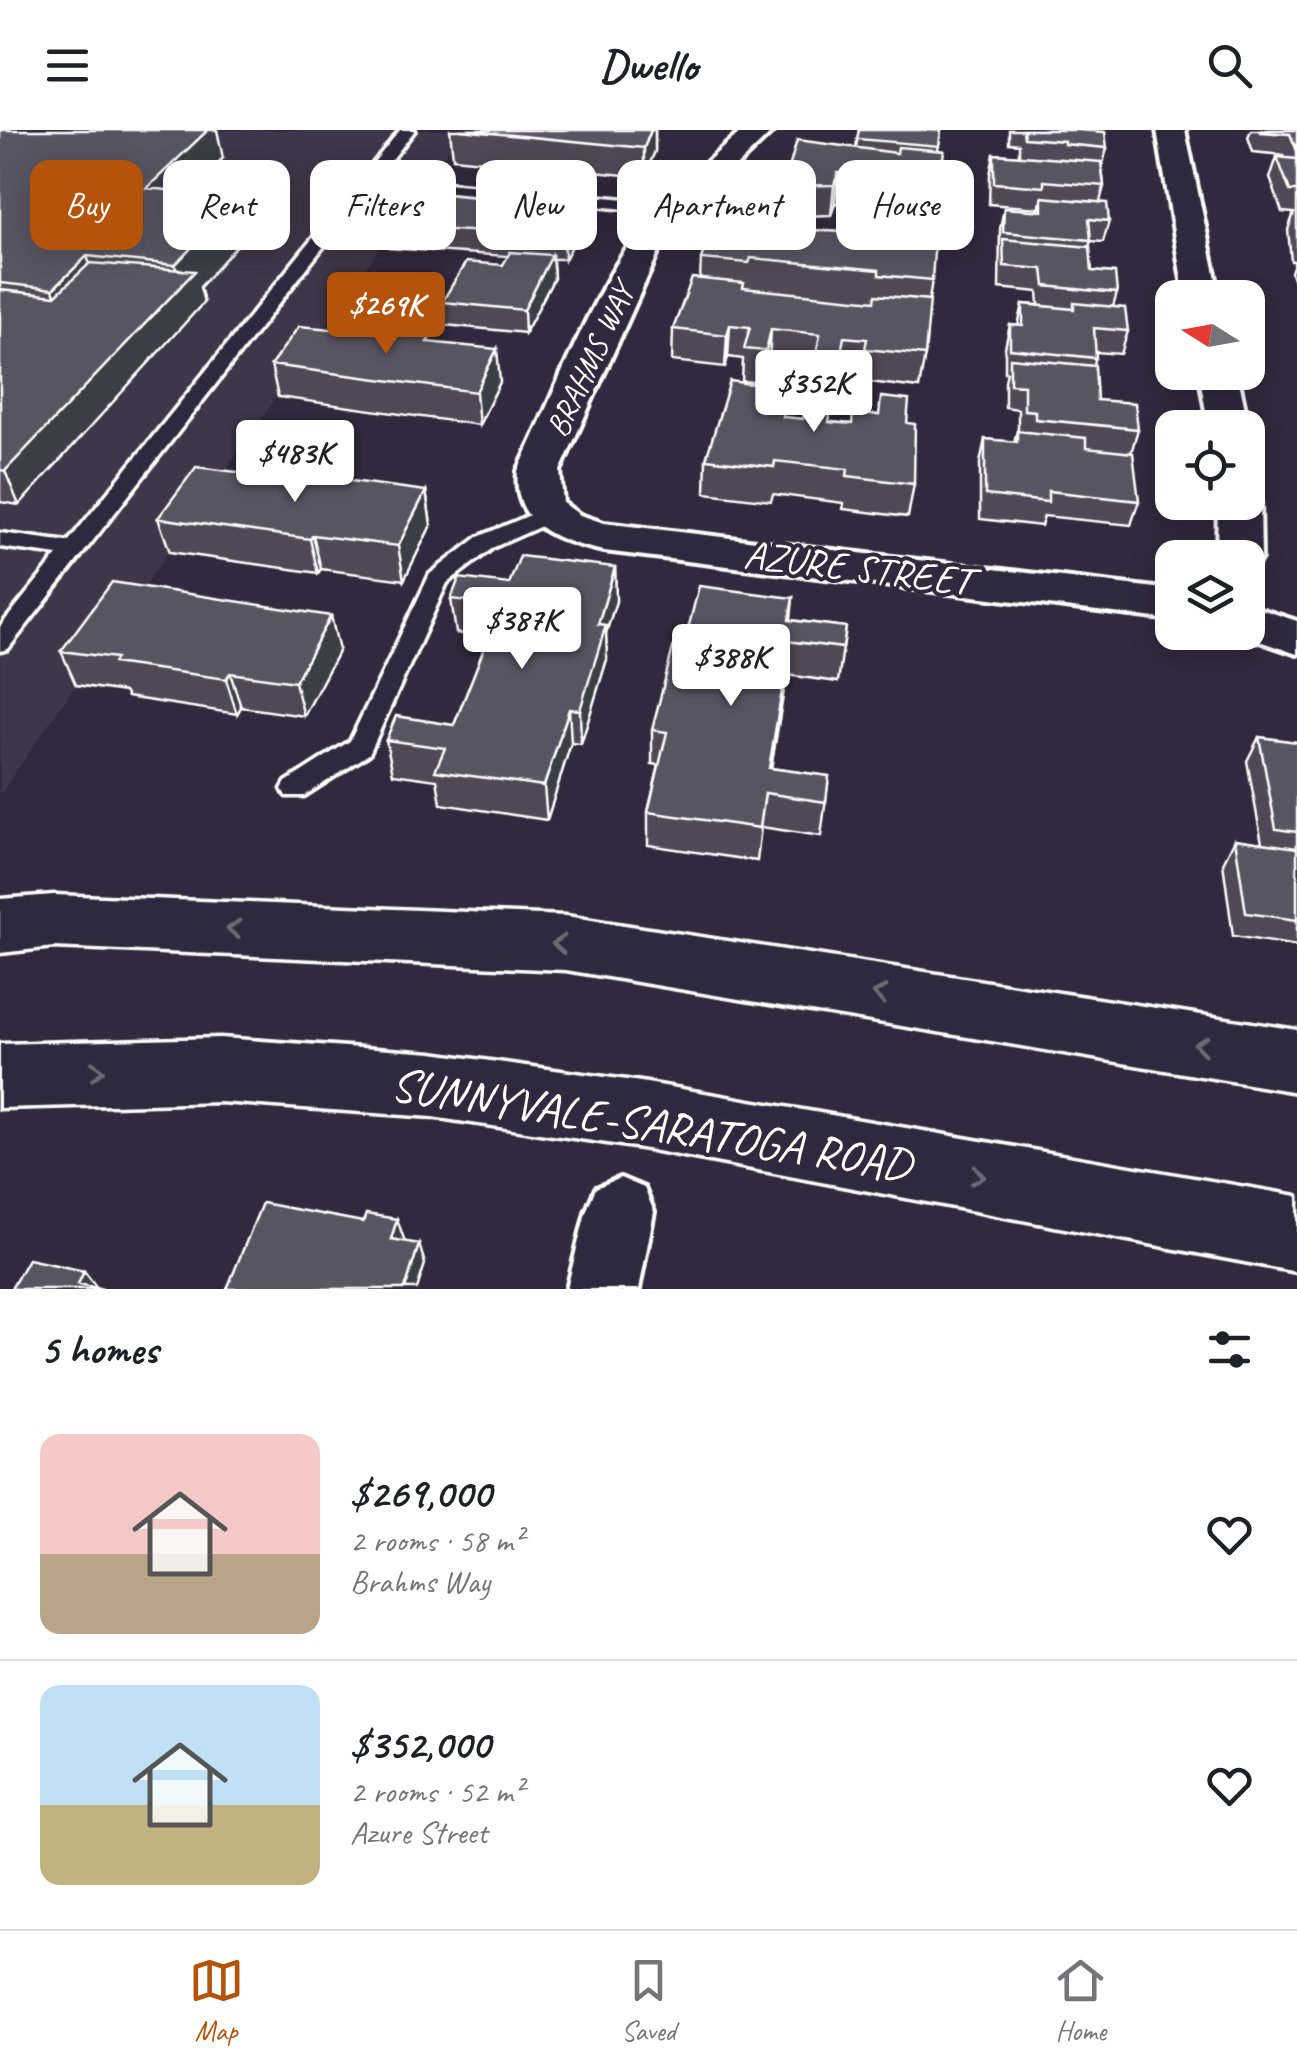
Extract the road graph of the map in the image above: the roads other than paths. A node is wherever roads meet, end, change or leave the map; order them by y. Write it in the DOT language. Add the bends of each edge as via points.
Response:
graph roads {
  1 [pos="408,130"];
  2 [pos="760,130"];
  3 [pos="1171,130"];
  4 [pos="727,160"];
  5 [pos="456,189"];
  6 [pos="617,205"];
  7 [pos="642,250"];
  8 [pos="1200,280"];
  9 [pos="548,514"];
  10 [pos="0,540"];
  11 [pos="74,550"];
  12 [pos="1155,603"];
  13 [pos="1265,627"];
  14 [pos="1297,638"];
  15 [pos="0,643"];
  16 [pos="296,789"];
  17 [pos="27,924"];
  18 [pos="1297,1061"];
  19 [pos="0,1076"];
  20 [pos="620,1212"];
  21 [pos="1297,1234"];
  22 [pos="603,1289"];
  1 -- 11 [label="lane"];
  2 -- 4 [label="street, BRAHMS WAY"];
  3 -- 8 [label="street"];
  5 -- 6 [label="lane"];
  7 -- 9 [label="street, BRAHMS WAY" via="539,471 538,500"];
  9 -- 12 [label="street, AZURE STREET" via="574,532 604,538"];
  9 -- 16 [label="lane" via="486,542 438,580 360,746"];
  10 -- 11 [label="lane"];
  11 -- 15 [label="lane"];
  13 -- 14 [label="street"];
  18 -- 17 [label="main road, one-way" via="566,944"];
  19 -- 21 [label="main road, SUNNYVALE-SARATOGA ROAD, one-way" via="220,1070 432,1084 641,1115"];
  20 -- 22 [label="street"];
}
